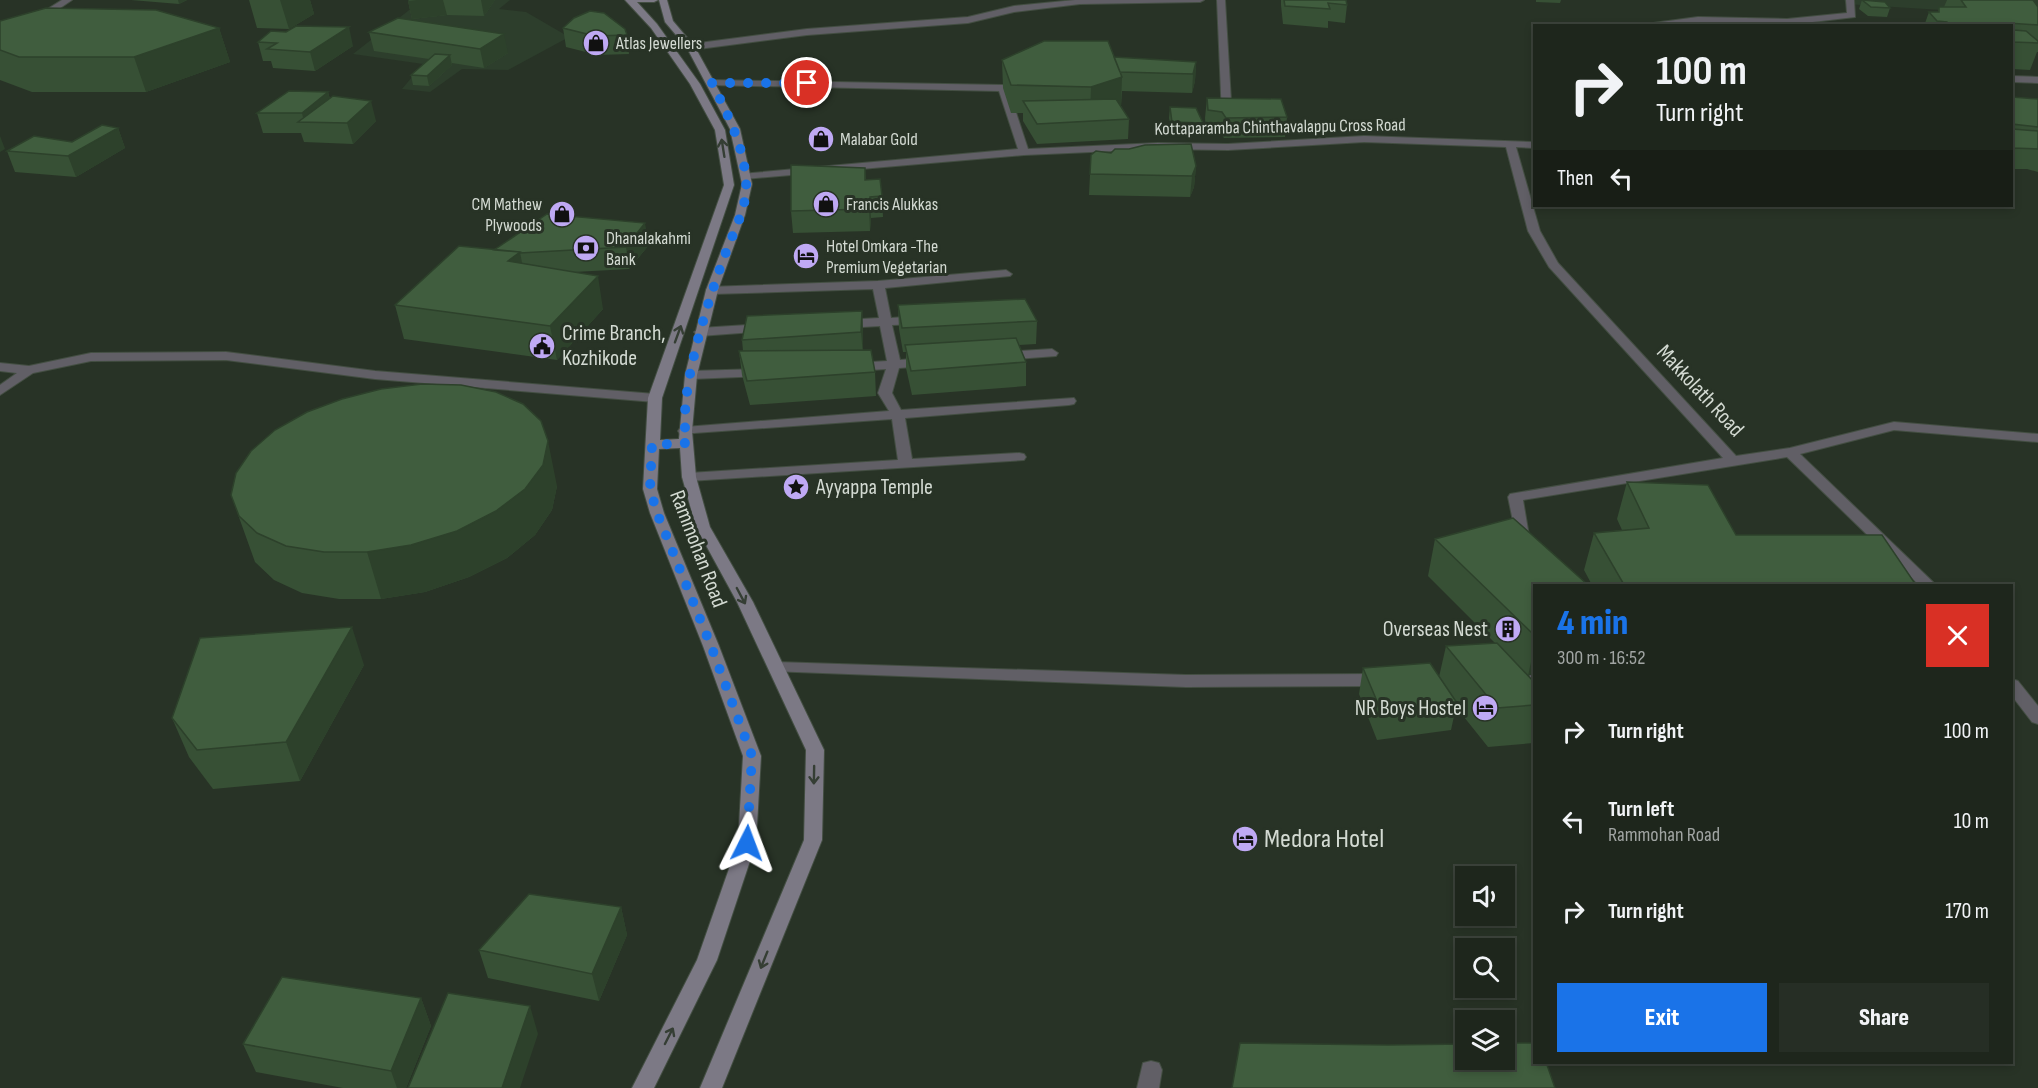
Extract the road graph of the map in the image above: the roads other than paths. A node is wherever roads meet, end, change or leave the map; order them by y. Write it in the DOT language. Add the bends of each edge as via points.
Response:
graph roads {
  1 [pos="68,0"];
  2 [pos="630,0"];
  3 [pos="654,0"];
  4 [pos="663,0"];
  5 [pos="1200,0"];
  6 [pos="1221,0"];
  7 [pos="1850,0"];
  8 [pos="29,24"];
  9 [pos="1656,24"];
  10 [pos="691,47"];
  11 [pos="2013,79"];
  12 [pos="2038,80"];
  13 [pos="712,83"];
  14 [pos="1227,124"];
  15 [pos="1228,136"];
  16 [pos="1510,143"];
  17 [pos="1533,145"];
  18 [pos="1228,147"];
  19 [pos="1024,152"];
  20 [pos="745,176"];
  21 [pos="1006,274"];
  22 [pos="878,285"];
  23 [pos="712,290"];
  24 [pos="933,319"];
  25 [pos="886,322"];
  26 [pos="828,325"];
  27 [pos="782,327"];
  28 [pos="700,332"];
  29 [pos="1052,352"];
  30 [pos="984,358"];
  31 [pos="939,361"];
  32 [pos="894,364"];
  33 [pos="0,368"];
  34 [pos="847,368"];
  35 [pos="29,370"];
  36 [pos="777,372"];
  37 [pos="691,375"];
  38 [pos="0,392"];
  39 [pos="655,398"];
  40 [pos="1070,401"];
  41 [pos="898,416"];
  42 [pos="686,437"];
  43 [pos="2038,438"];
  44 [pos="652,445"];
  45 [pos="1790,452"];
  46 [pos="1018,457"];
  47 [pos="1733,461"];
  48 [pos="906,465"];
  49 [pos="689,477"];
  50 [pos="1523,544"];
  51 [pos="1927,584"];
  52 [pos="776,667"];
  53 [pos="1533,676"];
  54 [pos="1496,679"];
  55 [pos="1400,680"];
  56 [pos="2013,686"];
  57 [pos="2038,718"];
  58 [pos="642,1088"];
  59 [pos="711,1088"];
  1 -- 8 [label="street"];
  2 -- 3 [label="main road"];
  39 -- 2 [label="main road, Rammohan Road, one-way" via="729,185 720,130 695,84 654,26"];
  4 -- 10 [label="main road, Rammohan Road" via="669,22"];
  5 -- 10 [label="street" via="1080,2 1014,9 968,20 807,32"];
  6 -- 14 [label="street"];
  7 -- 9 [label="street" via="1852,15 1787,21 1698,20"];
  10 -- 13 [label="main road, Rammohan Road"];
  11 -- 12 [label="street"];
  13 -- 19 [label="street" via="1003,88"];
  13 -- 20 [label="main road, Rammohan Road" via="735,129"];
  15 -- 18 [label="street"];
  16 -- 17 [label="street, Kottaparamba Chinthavalappu Cross Road"];
  16 -- 18 [label="street, Kottaparamba Chinthavalappu Cross Road" via="1364,139"];
  16 -- 47 [label="street, Makkolath Road" via="1534,231 1553,265"];
  18 -- 19 [label="street, Kottaparamba Chinthavalappu Cross Road"];
  19 -- 20 [label="street, Kottaparamba Chinthavalappu Cross Road"];
  20 -- 23 [label="main road, Rammohan Road" via="747,184 740,214"];
  21 -- 22 [label="street"];
  22 -- 23 [label="street"];
  22 -- 25 [label="street"];
  23 -- 28 [label="main road, Rammohan Road"];
  24 -- 25 [label="street"];
  25 -- 26 [label="street"];
  25 -- 32 [label="street"];
  27 -- 28 [label="street"];
  28 -- 37 [label="main road, Rammohan Road"];
  29 -- 30 [label="street"];
  31 -- 32 [label="street"];
  32 -- 34 [label="street"];
  32 -- 41 [label="street" via="885,393"];
  33 -- 35 [label="street"];
  35 -- 38 [label="street"];
  35 -- 39 [label="street" via="91,357 226,356 375,375"];
  36 -- 37 [label="street"];
  37 -- 42 [label="main road, Rammohan Road"];
  39 -- 44 [label="main road, Rammohan Road"];
  40 -- 41 [label="street"];
  41 -- 42 [label="street"];
  41 -- 48 [label="street"];
  42 -- 44 [label="main road"];
  42 -- 49 [label="main road, Rammohan Road"];
  43 -- 45 [label="street, Makkolath Road" via="1894,426"];
  58 -- 44 [label="main road, Rammohan Road, one-way" via="707,960 747,843 752,756 657,513 650,489"];
  45 -- 47 [label="street, Makkolath Road"];
  45 -- 51 [label="street"];
  46 -- 48 [label="street"];
  47 -- 50 [label="street" via="1515,497"];
  48 -- 49 [label="street"];
  49 -- 52 [label="main road, Rammohan Road, one-way" via="703,527"];
  52 -- 55 [label="street" via="1186,681"];
  52 -- 59 [label="main road, Rammohan Road, one-way" via="815,750 813,840"];
  53 -- 54 [label="street"];
  56 -- 57 [label="street"];
}
